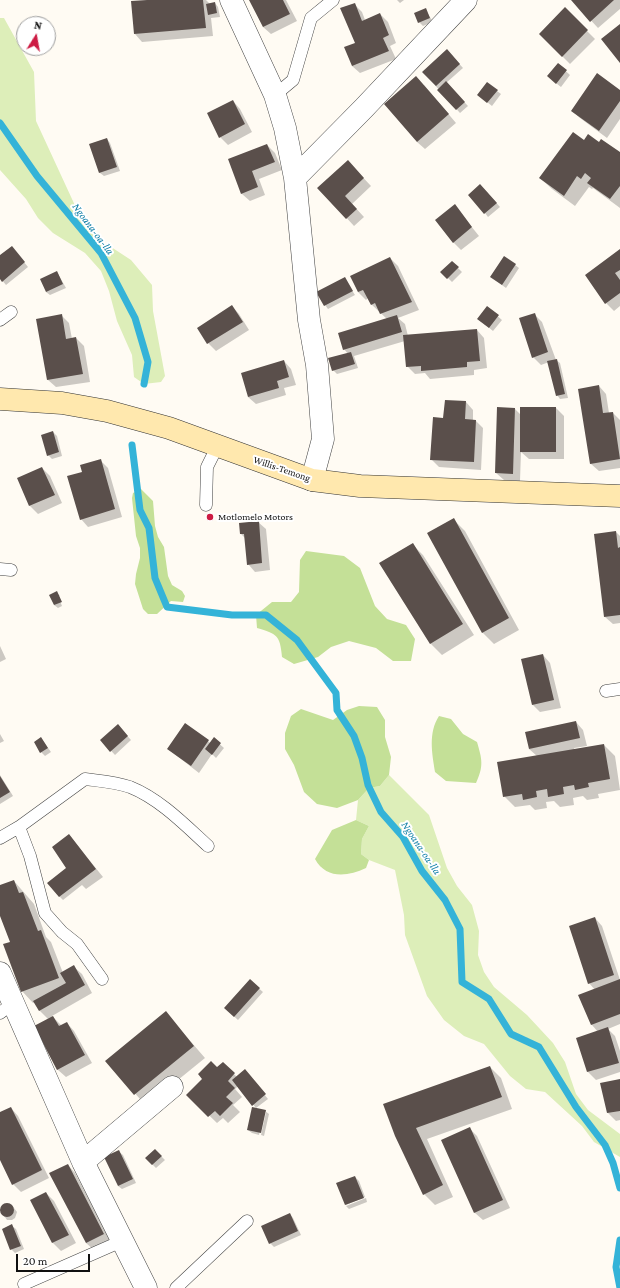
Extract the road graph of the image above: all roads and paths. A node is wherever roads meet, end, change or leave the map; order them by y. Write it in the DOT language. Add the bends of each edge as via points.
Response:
graph roads {
  1 [pos="231,0"];
  2 [pos="333,0"];
  3 [pos="466,0"];
  4 [pos="275,95"];
  5 [pos="295,178"];
  6 [pos="11,312"];
  7 [pos="0,320"];
  8 [pos="0,399"];
  9 [pos="217,447"];
  10 [pos="312,480"];
  11 [pos="620,496"];
  12 [pos="206,505"];
  13 [pos="620,689"];
  14 [pos="606,691"];
  15 [pos="19,827"];
  16 [pos="0,838"];
  17 [pos="208,846"];
  18 [pos="0,973"];
  19 [pos="102,979"];
  20 [pos="6,1008"];
  21 [pos="172,1087"];
  22 [pos="83,1162"];
  23 [pos="247,1220"];
  24 [pos="122,1241"];
  25 [pos="24,1284"];
  26 [pos="146,1288"];
  27 [pos="176,1288"];
  1 -- 4 [label="street"];
  2 -- 4 [label="lane" via="311,18 293,80"];
  3 -- 5 [label="street"];
  4 -- 5 [label="street"];
  5 -- 10 [label="street" via="323,439"];
  6 -- 7 [label="lane"];
  8 -- 9 [label="main road, Willis-Temong" via="62,403 107,411 169,428"];
  9 -- 10 [label="main road, Willis-Temong"];
  9 -- 12 [label="lane" via="207,468"];
  10 -- 11 [label="main road, Willis-Temong" via="360,486"];
  13 -- 14 [label="lane"];
  15 -- 16 [label="lane"];
  15 -- 17 [label="lane" via="85,779 110,782 146,794"];
  15 -- 19 [label="lane" via="30,856 45,913 77,944"];
  18 -- 20 [label="street"];
  20 -- 22 [label="street"];
  21 -- 22 [label="street"];
  22 -- 24 [label="street"];
  23 -- 27 [label="lane"];
  24 -- 25 [label="lane"];
  24 -- 26 [label="street"];
}
